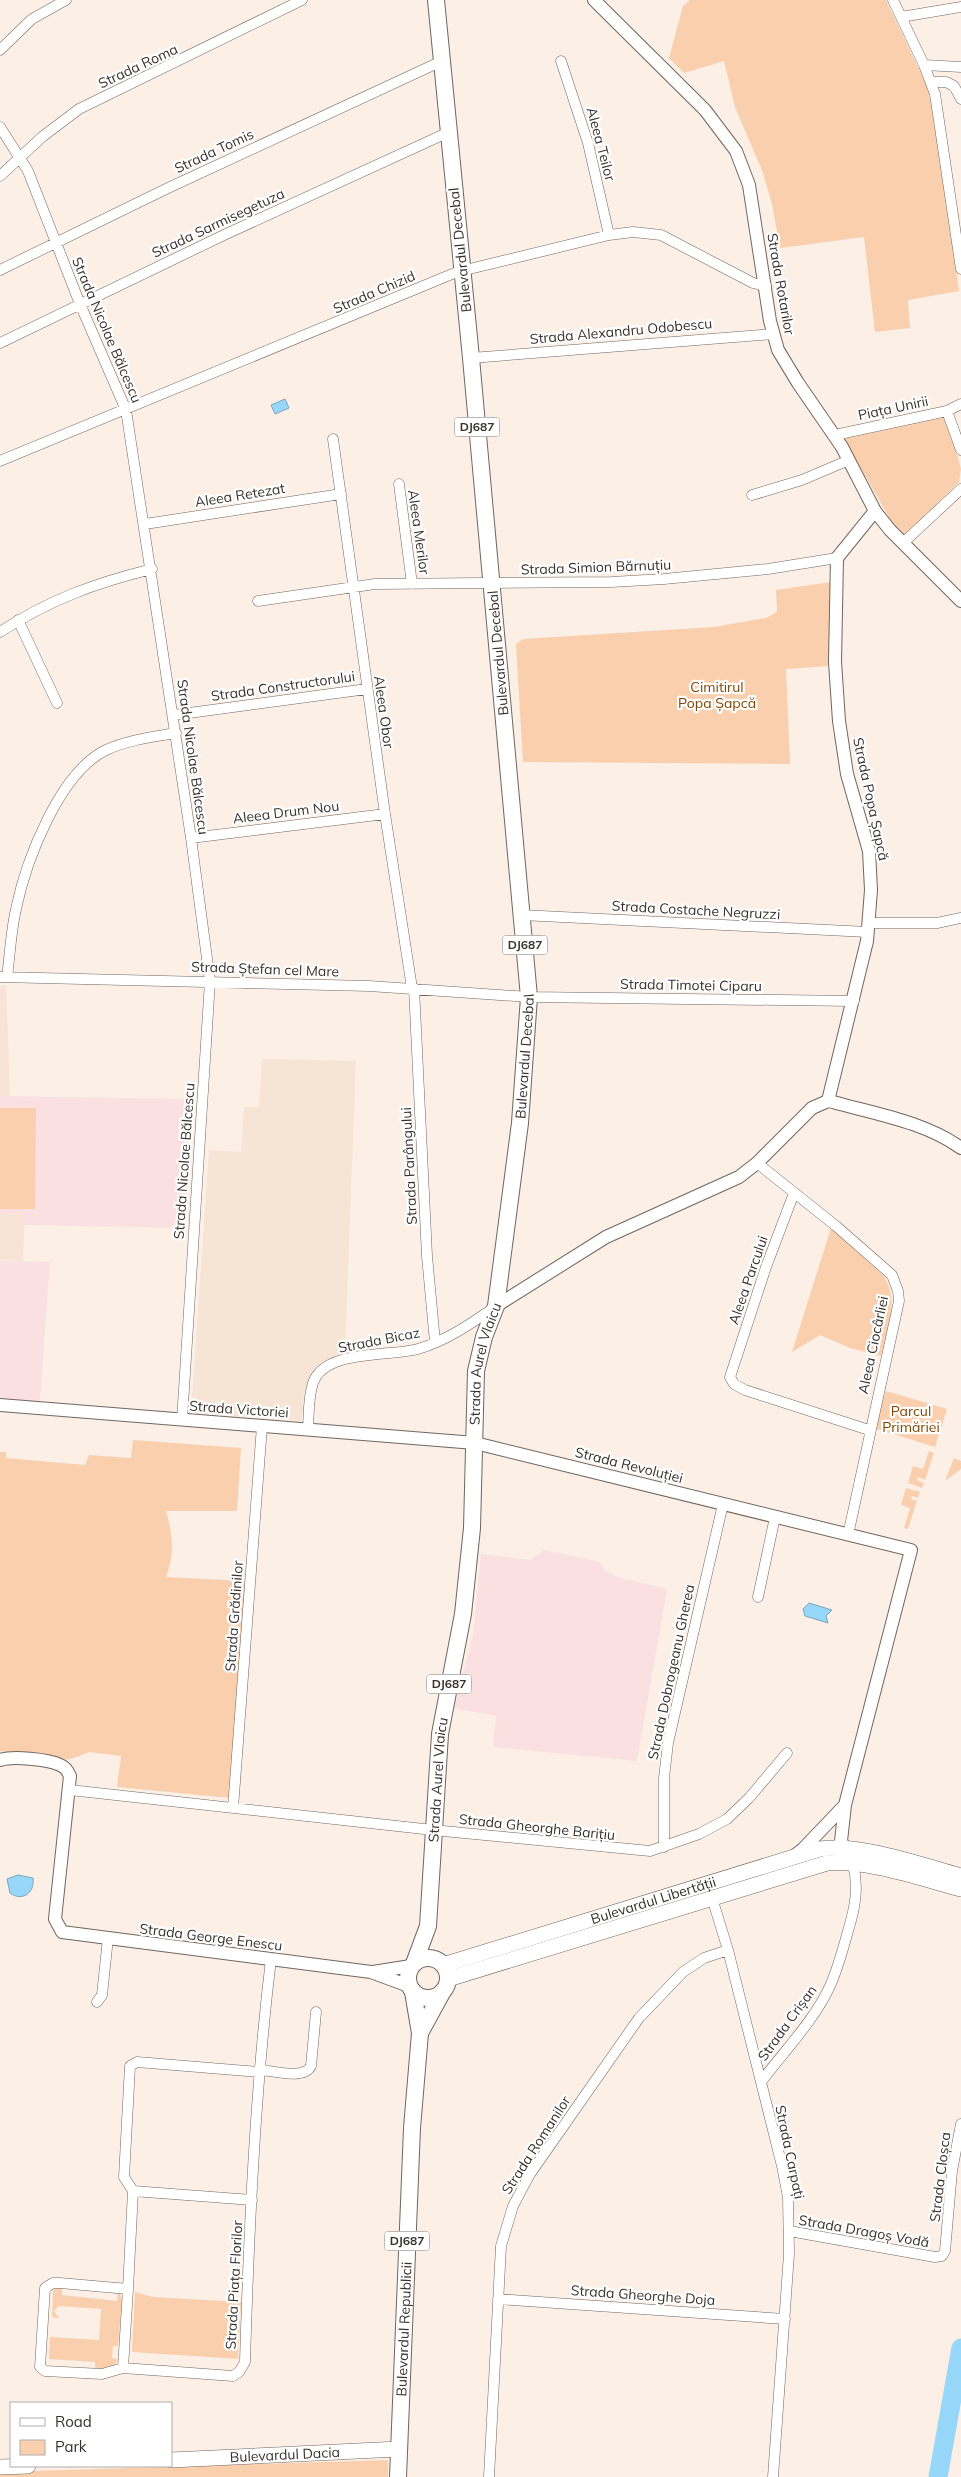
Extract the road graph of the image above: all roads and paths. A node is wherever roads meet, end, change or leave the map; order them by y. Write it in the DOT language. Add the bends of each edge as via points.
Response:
graph roads {
  1 [pos="66,0"];
  2 [pos="302,0"];
  3 [pos="436,0"];
  4 [pos="594,0"];
  5 [pos="893,0"];
  6 [pos="961,7"];
  7 [pos="901,17"];
  8 [pos="0,50"];
  9 [pos="442,61"];
  10 [pos="561,61"];
  11 [pos="924,65"];
  12 [pos="961,67"];
  13 [pos="931,82"];
  14 [pos="961,99"];
  15 [pos="0,127"];
  16 [pos="449,132"];
  17 [pos="20,156"];
  18 [pos="0,176"];
  19 [pos="609,234"];
  20 [pos="56,242"];
  21 [pos="961,268"];
  22 [pos="0,270"];
  23 [pos="462,270"];
  24 [pos="766,286"];
  25 [pos="80,304"];
  26 [pos="773,334"];
  27 [pos="0,342"];
  28 [pos="471,358"];
  29 [pos="961,404"];
  30 [pos="126,410"];
  31 [pos="947,411"];
  32 [pos="835,434"];
  33 [pos="333,439"];
  34 [pos="961,450"];
  35 [pos="849,460"];
  36 [pos="0,462"];
  37 [pos="399,484"];
  38 [pos="961,489"];
  39 [pos="340,494"];
  40 [pos="752,495"];
  41 [pos="874,511"];
  42 [pos="144,524"];
  43 [pos="903,543"];
  44 [pos="838,558"];
  45 [pos="152,569"];
  46 [pos="412,584"];
  47 [pos="492,584"];
  48 [pos="354,588"];
  49 [pos="258,601"];
  50 [pos="961,601"];
  51 [pos="18,620"];
  52 [pos="0,632"];
  53 [pos="367,688"];
  54 [pos="57,703"];
  55 [pos="174,715"];
  56 [pos="176,733"];
  57 [pos="385,814"];
  58 [pos="191,838"];
  59 [pos="521,915"];
  60 [pos="961,918"];
  61 [pos="869,928"];
  62 [pos="4,977"];
  63 [pos="210,981"];
  64 [pos="413,988"];
  65 [pos="529,997"];
  66 [pos="854,1001"];
  67 [pos="828,1101"];
  68 [pos="961,1148"];
  69 [pos="757,1163"];
  70 [pos="794,1193"];
  71 [pos="496,1306"];
  72 [pos="435,1342"];
  73 [pos="0,1405"];
  74 [pos="182,1420"];
  75 [pos="262,1426"];
  76 [pos="308,1429"];
  77 [pos="869,1430"];
  78 [pos="475,1443"];
  79 [pos="723,1504"];
  80 [pos="775,1517"];
  81 [pos="848,1535"];
  82 [pos="911,1550"];
  83 [pos="758,1597"];
  84 [pos="786,1753"];
  85 [pos="0,1760"];
  86 [pos="70,1790"];
  87 [pos="845,1805"];
  88 [pos="233,1808"];
  89 [pos="433,1830"];
  90 [pos="664,1847"];
  91 [pos="844,1848"];
  92 [pos="794,1856"];
  93 [pos="852,1864"];
  94 [pos="961,1876"];
  95 [pos="961,1889"];
  96 [pos="712,1898"];
  97 [pos="428,1926"];
  98 [pos="108,1938"];
  99 [pos="728,1950"];
  100 [pos="271,1960"];
  101 [pos="413,1964"];
  102 [pos="371,1972"];
  103 [pos="444,1974"];
  104 [pos="411,1989"];
  105 [pos="97,2002"];
  106 [pos="316,2012"];
  107 [pos="420,2033"];
  108 [pos="261,2071"];
  109 [pos="761,2082"];
  110 [pos="961,2124"];
  111 [pos="133,2191"];
  112 [pos="252,2200"];
  113 [pos="789,2231"];
  114 [pos="935,2257"];
  115 [pos="128,2289"];
  116 [pos="498,2300"];
  117 [pos="785,2319"];
  118 [pos="124,2368"];
  119 [pos="399,2449"];
  120 [pos="172,2460"];
  121 [pos="398,2477"];
  122 [pos="489,2477"];
  123 [pos="773,2477"];
  1 -- 8 [label="street" via="32,19"];
  2 -- 17 [label="street, Strada Roma" via="78,109"];
  3 -- 9 [label="main road, Bulevardul Decebal / DJ687"];
  4 -- 24 [label="street, Strada Rotarilor" via="705,110 736,151 749,185"];
  5 -- 7 [label="street"];
  6 -- 7 [label="street"];
  7 -- 11 [label="street"];
  9 -- 16 [label="main road, Bulevardul Decebal / DJ687"];
  9 -- 20 [label="street, Strada Tomis"];
  10 -- 19 [label="street, Aleea Teilor" via="588,143"];
  11 -- 12 [label="street"];
  11 -- 13 [label="street"];
  13 -- 14 [label="street" via="954,86"];
  13 -- 21 [label="street"];
  15 -- 17 [label="street, Strada Nicolae Bălcescu"];
  16 -- 23 [label="main road, Bulevardul Decebal / DJ687"];
  16 -- 25 [label="street, Strada Sarmisegetuza"];
  17 -- 18 [label="street, Strada Roma"];
  17 -- 20 [label="street, Strada Nicolae Bălcescu"];
  19 -- 23 [label="street, Strada Chizid"];
  19 -- 24 [label="street, Strada Chizid" via="639,232 661,235 753,283"];
  20 -- 22 [label="street, Strada Tomis"];
  20 -- 25 [label="street, Strada Nicolae Bălcescu"];
  23 -- 28 [label="main road, Bulevardul Decebal / DJ687"];
  23 -- 30 [label="street, Strada Chizid"];
  24 -- 26 [label="street, Strada Rotarilor"];
  25 -- 27 [label="street, Strada Sarmisegetuza"];
  25 -- 30 [label="street, Strada Nicolae Bălcescu"];
  26 -- 28 [label="street, Strada Alexandru Odobescu"];
  26 -- 32 [label="street, Strada Rotarilor" via="778,350 791,371"];
  28 -- 47 [label="main road, Bulevardul Decebal / DJ687"];
  29 -- 31 [label="street"];
  30 -- 36 [label="street, Strada Chizid"];
  30 -- 42 [label="street, Strada Nicolae Bălcescu"];
  31 -- 32 [label="street, Piața Unirii"];
  31 -- 34 [label="street, Piața Unirii"];
  32 -- 35 [label="street, Strada Rotarilor"];
  33 -- 39 [label="street, Aleea Obor"];
  35 -- 40 [label="street" via="802,480"];
  35 -- 41 [label="street, Strada Rotarilor"];
  37 -- 46 [label="street, Aleea Merilor"];
  38 -- 43 [label="street"];
  39 -- 42 [label="street, Aleea Retezat"];
  39 -- 48 [label="street, Aleea Obor"];
  41 -- 43 [label="street, Strada Rotarilor"];
  41 -- 44 [label="street"];
  42 -- 45 [label="street, Strada Nicolae Bălcescu"];
  43 -- 50 [label="street, Strada Rotarilor"];
  44 -- 47 [label="street, Strada Simion Bărnuțiu" via="768,569 664,579"];
  44 -- 61 [label="street, Strada Popa Șapcă" via="836,690 847,774 869,851"];
  45 -- 51 [label="street" via="81,589"];
  45 -- 55 [label="street, Strada Nicolae Bălcescu"];
  46 -- 47 [label="street, Strada Simion Bărnuțiu"];
  46 -- 48 [label="street, Strada Simion Bărnuțiu" via="375,584"];
  47 -- 59 [label="main road, Bulevardul Decebal / DJ687"];
  48 -- 49 [label="street, Strada Simion Bărnuțiu"];
  48 -- 53 [label="street, Aleea Obor"];
  51 -- 52 [label="street"];
  51 -- 54 [label="street"];
  53 -- 55 [label="street, Strada Constructorului"];
  53 -- 57 [label="street, Aleea Obor"];
  55 -- 56 [label="street, Strada Nicolae Bălcescu"];
  56 -- 58 [label="street, Strada Nicolae Bălcescu"];
  56 -- 62 [label="street" via="105,750 85,766 59,800 39,836 20,892"];
  57 -- 58 [label="street, Aleea Drum Nou"];
  57 -- 64 [label="street, Aleea Obor"];
  58 -- 63 [label="street, Strada Nicolae Bălcescu"];
  59 -- 61 [label="street, Strada Costache Negruzzi"];
  59 -- 65 [label="main road, Bulevardul Decebal / DJ687"];
  60 -- 61 [label="street, Strada Costache Negruzzi"];
  61 -- 66 [label="street, Strada Popa Șapcă"];
  62 -- 63 [label="street, Strada Ștefan cel Mare"];
  63 -- 64 [label="street, Strada Ștefan cel Mare"];
  63 -- 74 [label="street, Strada Nicolae Bălcescu"];
  64 -- 65 [label="street, Strada Ștefan cel Mare"];
  64 -- 72 [label="street, Strada Parângului" via="427,1256"];
  65 -- 66 [label="street, Strada Timotei Ciparu"];
  65 -- 71 [label="main road, Bulevardul Decebal / DJ687" via="520,1123"];
  66 -- 67 [label="street, Strada Popa Șapcă"];
  67 -- 68 [label="street" via="919,1127"];
  67 -- 69 [label="street, Strada Aurel Vlaicu" via="806,1113"];
  69 -- 70 [label="street, Aleea Ciocârliei"];
  69 -- 71 [label="street, Strada Aurel Vlaicu" via="725,1185 606,1237"];
  70 -- 77 [label="street, Aleea Ciocârliei" via="892,1275 896,1283 899,1301"];
  70 -- 77 [label="street, Aleea Parcului" via="730,1377 738,1388"];
  71 -- 72 [label="street, Strada Bicaz"];
  71 -- 78 [label="main road, Strada Aurel Vlaicu / DJ687" via="478,1357"];
  72 -- 76 [label="street, Strada Bicaz" via="404,1352 356,1356 328,1365 313,1381"];
  73 -- 74 [label="street, Strada Victoriei"];
  74 -- 75 [label="street, Strada Victoriei"];
  75 -- 76 [label="street, Strada Victoriei"];
  75 -- 88 [label="street, Strada Grădinilor"];
  76 -- 78 [label="street, Strada Victoriei"];
  77 -- 81 [label="street, Aleea Ciocârliei"];
  78 -- 79 [label="street, Strada Revoluției"];
  78 -- 89 [label="main road, Strada Aurel Vlaicu / DJ687" via="474,1499 464,1602 440,1734"];
  79 -- 80 [label="street, Strada Revoluției"];
  79 -- 90 [label="street, Strada Dobrogeanu Gherea" via="668,1743 664,1778"];
  80 -- 81 [label="street, Strada Revoluției"];
  80 -- 83 [label="street"];
  81 -- 82 [label="street, Strada Revoluției"];
  82 -- 87 [label="street, Bulevardul Libertății"];
  84 -- 90 [label="street, Strada Gheorghe Barițiu" via="727,1819 714,1828"];
  85 -- 86 [label="street" via="14,1758 61,1765 70,1776"];
  86 -- 88 [label="street, Strada Gheorghe Barițiu"];
  86 -- 98 [label="street, Strada George Enescu" via="55,1920 62,1932"];
  87 -- 91 [label="street, Bulevardul Libertății" via="841,1830"];
  87 -- 92 [label="street, Bulevardul Libertății"];
  88 -- 89 [label="street, Strada Gheorghe Barițiu"];
  89 -- 90 [label="street, Strada Gheorghe Barițiu" via="650,1851"];
  89 -- 97 [label="main road, Strada Aurel Vlaicu / DJ687"];
  91 -- 92 [label="main road" via="820,1849"];
  91 -- 93 [label="street"];
  91 -- 94 [label="main road"];
  92 -- 103 [label="main road, Bulevardul Libertății"];
  93 -- 95 [label="main road, Bulevardul Libertății"];
  93 -- 96 [label="main road, Bulevardul Libertății" via="821,1864"];
  93 -- 109 [label="street, Strada Crișan" via="856,1876 855,1905 830,1986"];
  96 -- 99 [label="street, Strada Carpați"];
  96 -- 103 [label="main road, Bulevardul Libertății"];
  97 -- 101 [label="main road, Strada Aurel Vlaicu / DJ687"];
  97 -- 103 [label="main road, Strada Aurel Vlaicu / DJ687"];
  98 -- 100 [label="street, Strada George Enescu"];
  98 -- 105 [label="street" via="102,1995"];
  99 -- 109 [label="street, Strada Carpați"];
  99 -- 116 [label="street, Strada Romanilor" via="692,1964 651,2003 530,2174 503,2234"];
  100 -- 102 [label="street, Strada George Enescu"];
  100 -- 108 [label="street, Strada Piața Florilor"];
  101 -- 102 [label="street, Strada George Enescu"];
  101 -- 103 [label="main road" via="428,1958"];
  101 -- 104 [label="main road, DJ687" via="408,1973"];
  102 -- 104 [label="street, Strada George Enescu"];
  103 -- 104 [label="main road" via="432,1998 418,1996"];
  103 -- 107 [label="main road, Bulevardul Republicii / DJ687"];
  104 -- 107 [label="main road, Bulevardul Republicii / DJ687"];
  106 -- 108 [label="street" via="309,2070 302,2073"];
  107 -- 119 [label="main road, Bulevardul Republicii / DJ687" via="412,2128"];
  108 -- 111 [label="street" via="151,2062 137,2062 130,2066 124,2177"];
  108 -- 112 [label="street, Strada Piața Florilor"];
  109 -- 113 [label="street, Strada Carpați" via="785,2180"];
  110 -- 114 [label="street, Strada Cloșca" via="952,2170 945,2251 942,2256"];
  111 -- 112 [label="street"];
  111 -- 115 [label="street"];
  112 -- 118 [label="street, Strada Piața Florilor" via="245,2362 239,2372 227,2376"];
  113 -- 114 [label="street, Strada Dragoș Vodă"];
  113 -- 117 [label="street, Strada Carpați"];
  115 -- 118 [label="street"];
  115 -- 118 [label="street, Strada Piața Florilor" via="60,2283 45,2288 39,2364 41,2370 102,2374"];
  116 -- 117 [label="street, Strada Gheorghe Doja"];
  116 -- 122 [label="street, Strada Romanilor"];
  117 -- 123 [label="street, Strada Carpați"];
  119 -- 120 [label="main road, Bulevardul Dacia"];
  119 -- 121 [label="main road, Bulevardul Republicii / DJ687"];
}
